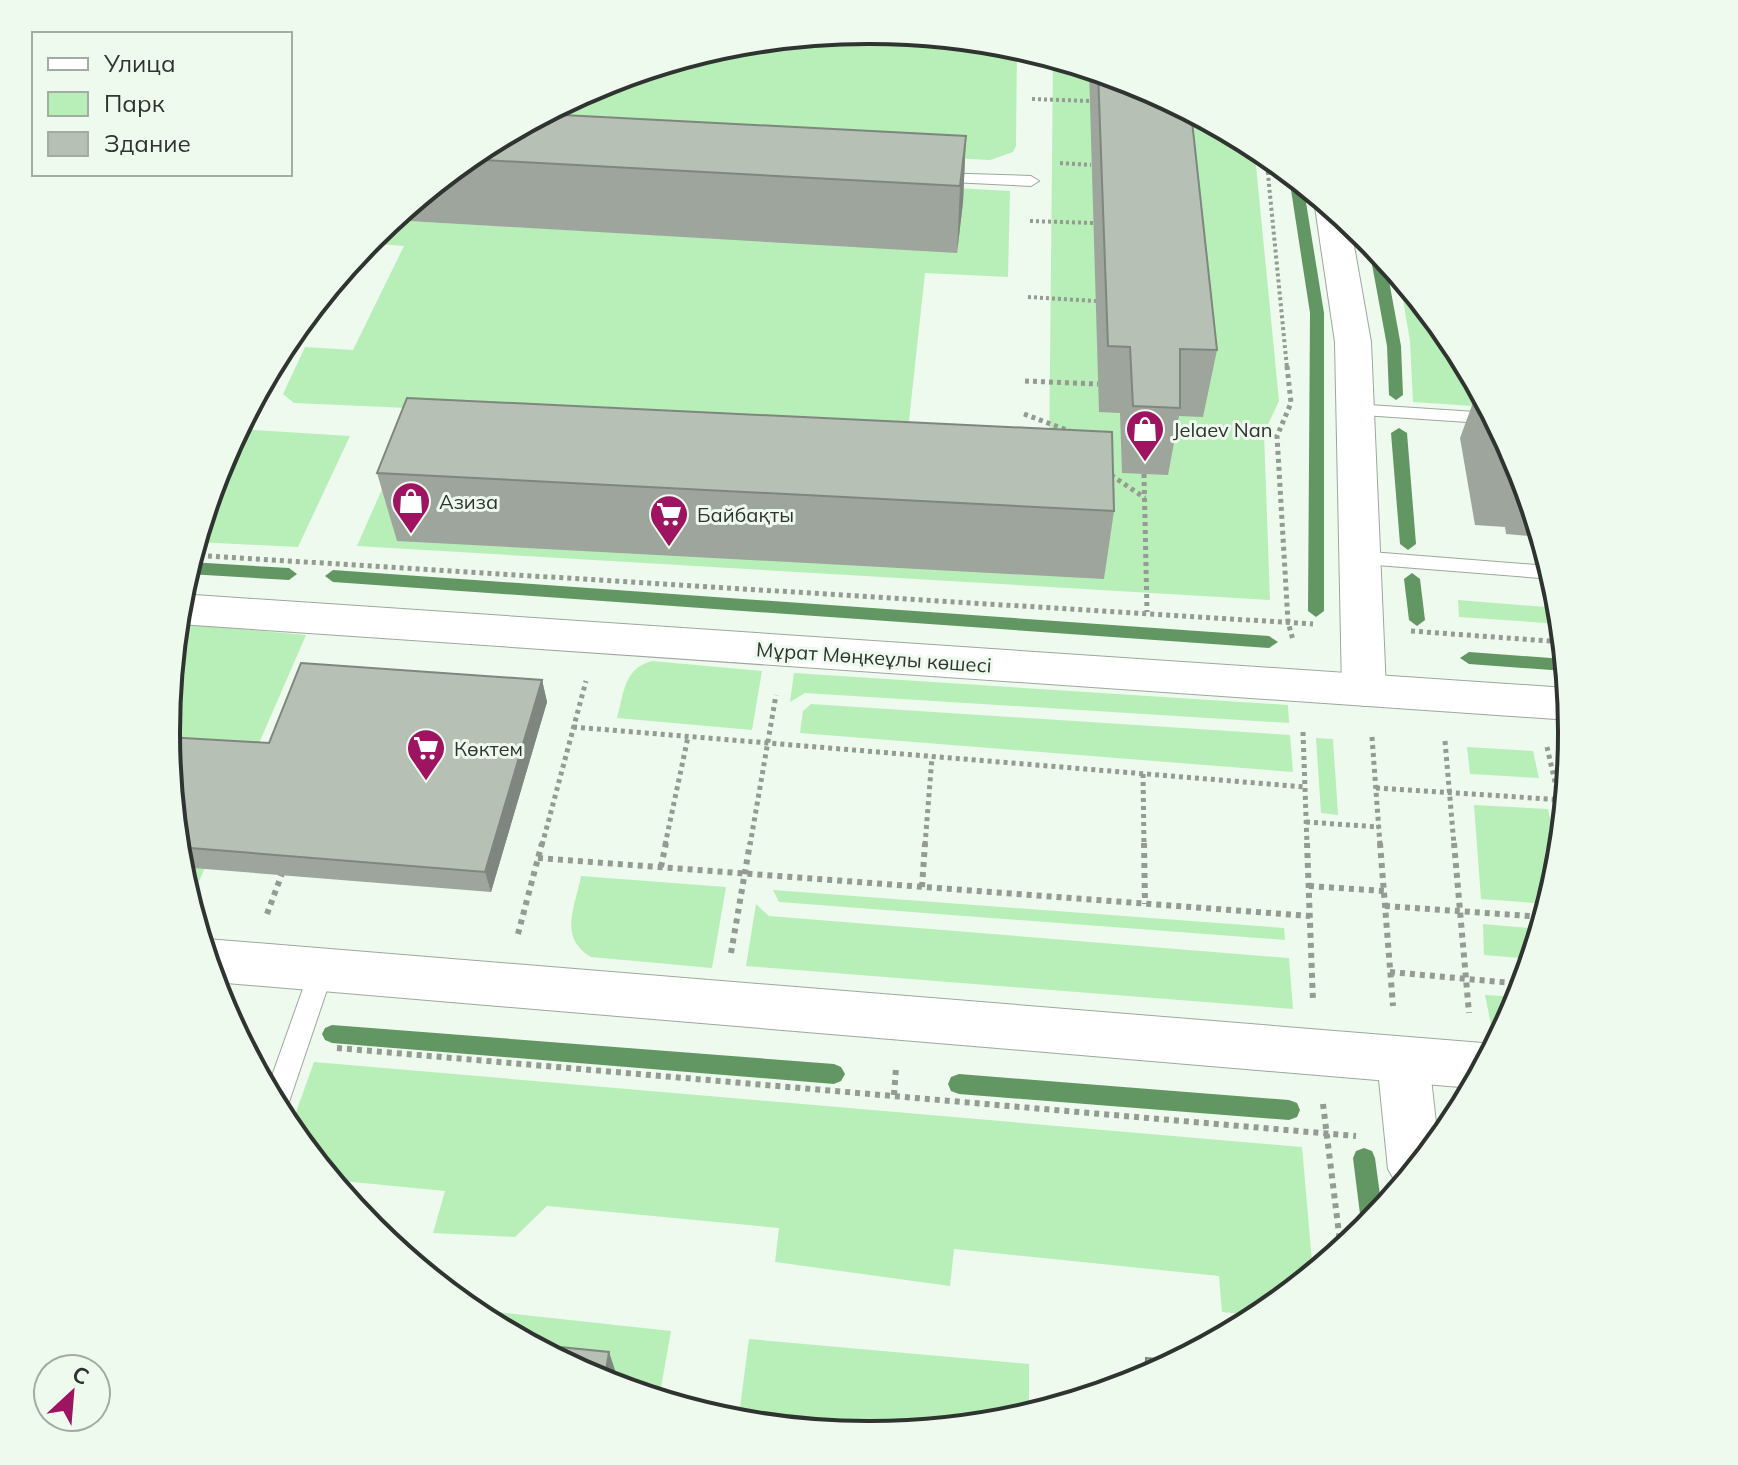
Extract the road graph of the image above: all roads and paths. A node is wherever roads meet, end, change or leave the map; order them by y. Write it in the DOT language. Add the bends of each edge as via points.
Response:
graph roads {
  1 [pos="1032,99"];
  2 [pos="1090,101"];
  3 [pos="1268,171"];
  4 [pos="925,178"];
  5 [pos="1031,181"];
  6 [pos="1030,221"];
  7 [pos="1093,223"];
  8 [pos="1334,225"];
  9 [pos="1028,297"];
  10 [pos="1096,301"];
  11 [pos="1025,381"];
  12 [pos="1098,384"];
  13 [pos="1354,410"];
  14 [pos="1024,414"];
  15 [pos="1481,418"];
  16 [pos="1078,439"];
  17 [pos="1109,474"];
  18 [pos="1144,474"];
  19 [pos="1145,498"];
  20 [pos="204,556"];
  21 [pos="1358,558"];
  22 [pos="400,565"];
  23 [pos="1538,572"];
  24 [pos="396,575"];
  25 [pos="192,610"];
  26 [pos="1147,612"];
  27 [pos="1288,622"];
  28 [pos="1360,628"];
  29 [pos="597,638"];
  30 [pos="1552,641"];
  31 [pos="778,687"];
  32 [pos="1367,706"];
  33 [pos="1302,720"];
  34 [pos="1557,721"];
  35 [pos="573,727"];
  36 [pos="1444,731"];
  37 [pos="688,737"];
  38 [pos="768,743"];
  39 [pos="932,757"];
  40 [pos="1143,774"];
  41 [pos="1305,787"];
  42 [pos="1376,788"];
  43 [pos="1449,792"];
  44 [pos="1554,799"];
  45 [pos="1306,822"];
  46 [pos="1379,827"];
  47 [pos="538,858"];
  48 [pos="285,867"];
  49 [pos="661,867"];
  50 [pos="745,874"];
  51 [pos="1309,886"];
  52 [pos="922,887"];
  53 [pos="1384,891"];
  54 [pos="1145,904"];
  55 [pos="1385,906"];
  56 [pos="1460,911"];
  57 [pos="1310,916"];
  58 [pos="1532,916"];
  59 [pos="228,961"];
  60 [pos="729,966"];
  61 [pos="322,969"];
  62 [pos="1390,972"];
  63 [pos="1466,979"];
  64 [pos="1510,983"];
  65 [pos="504,985"];
  66 [pos="1313,1007"];
  67 [pos="1393,1007"];
  68 [pos="298,1044"];
  69 [pos="1477,1045"];
  70 [pos="1403,1060"];
  71 [pos="896,1063"];
  72 [pos="281,1089"];
  73 [pos="894,1095"];
  74 [pos="1327,1133"];
  75 [pos="1413,1155"];
  76 [pos="1339,1235"];
  1 -- 2 [label="path"];
  3 -- 27 [label="path" via="1291,403 1277,436"];
  4 -- 5 [label="lane"];
  6 -- 7 [label="path"];
  8 -- 13 [label="main road" via="1353,342"];
  9 -- 10 [label="path"];
  11 -- 12 [label="path"];
  13 -- 15 [label="lane"];
  13 -- 21 [label="main road"];
  14 -- 16 [label="path" via="1049,421"];
  17 -- 19 [label="path"];
  18 -- 19 [label="path"];
  19 -- 26 [label="path"];
  20 -- 22 [label="path"];
  21 -- 23 [label="lane"];
  21 -- 28 [label="main road"];
  22 -- 24 [label="path"];
  22 -- 26 [label="path"];
  25 -- 29 [label="main road, Мұрат Мөңкеұлы көшесі"];
  26 -- 27 [label="path"];
  27 -- 28 [label="path"];
  28 -- 30 [label="path"];
  28 -- 32 [label="main road"];
  29 -- 32 [label="main road, Мұрат Мөңкеұлы көшесі"];
  29 -- 35 [label="path"];
  31 -- 38 [label="path"];
  32 -- 34 [label="main road, Мұрат Мөңкеұлы көшесі"];
  32 -- 42 [label="path"];
  33 -- 41 [label="path"];
  35 -- 37 [label="path"];
  35 -- 47 [label="path"];
  36 -- 43 [label="path"];
  37 -- 38 [label="path"];
  37 -- 49 [label="path"];
  38 -- 39 [label="path"];
  38 -- 50 [label="path"];
  39 -- 40 [label="path"];
  39 -- 52 [label="path"];
  40 -- 41 [label="path"];
  40 -- 54 [label="path"];
  41 -- 45 [label="path"];
  42 -- 43 [label="path"];
  42 -- 46 [label="path"];
  43 -- 44 [label="path"];
  43 -- 56 [label="path"];
  45 -- 46 [label="path"];
  45 -- 51 [label="path"];
  46 -- 53 [label="path"];
  47 -- 49 [label="path"];
  47 -- 65 [label="path"];
  48 -- 59 [label="path"];
  49 -- 50 [label="path"];
  50 -- 52 [label="path"];
  50 -- 60 [label="path"];
  51 -- 53 [label="path"];
  51 -- 57 [label="path"];
  52 -- 54 [label="path"];
  53 -- 55 [label="path"];
  54 -- 57 [label="path"];
  55 -- 56 [label="path"];
  55 -- 62 [label="path"];
  56 -- 58 [label="path"];
  56 -- 63 [label="path"];
  57 -- 66 [label="path"];
  59 -- 61 [label="main road"];
  61 -- 65 [label="main road"];
  61 -- 68 [label="lane"];
  62 -- 63 [label="path"];
  62 -- 67 [label="path"];
  63 -- 64 [label="path"];
  63 -- 69 [label="path"];
  65 -- 70 [label="main road"];
  68 -- 72 [label="lane"];
  68 -- 73 [label="path"];
  69 -- 70 [label="main road"];
  70 -- 75 [label="main road"];
  71 -- 73 [label="path"];
  73 -- 74 [label="path"];
  74 -- 75 [label="path"];
  74 -- 76 [label="path"];
}
